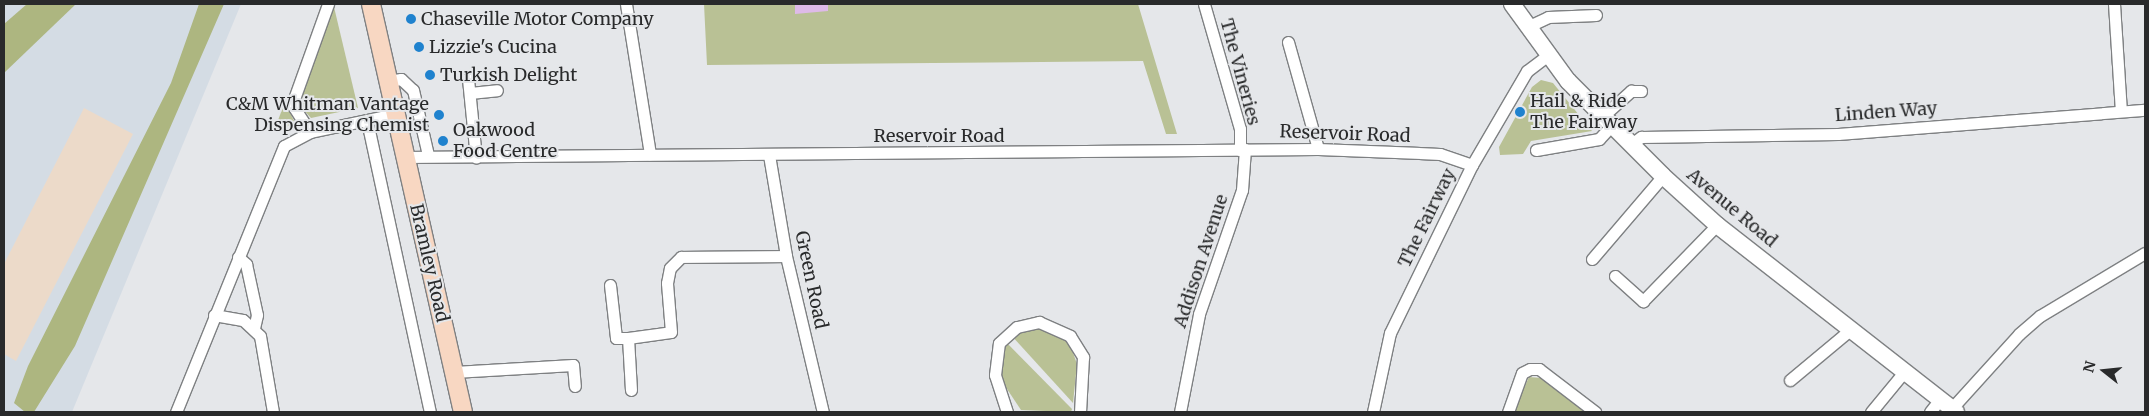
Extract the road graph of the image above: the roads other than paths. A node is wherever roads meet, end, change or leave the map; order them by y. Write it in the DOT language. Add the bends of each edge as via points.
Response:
graph roads {
  1 [pos="328,4"];
  2 [pos="370,4"];
  3 [pos="626,4"];
  4 [pos="1204,4"];
  5 [pos="1512,4"];
  6 [pos="2114,4"];
  7 [pos="1596,16"];
  8 [pos="1527,27"];
  9 [pos="1288,42"];
  10 [pos="1547,56"];
  11 [pos="468,79"];
  12 [pos="388,81"];
  13 [pos="497,90"];
  14 [pos="1641,90"];
  15 [pos="470,93"];
  16 [pos="2121,110"];
  17 [pos="2145,110"];
  18 [pos="395,114"];
  19 [pos="367,121"];
  20 [pos="1607,121"];
  21 [pos="310,132"];
  22 [pos="1630,145"];
  23 [pos="1318,149"];
  24 [pos="1242,150"];
  25 [pos="1536,150"];
  26 [pos="650,154"];
  27 [pos="769,154"];
  28 [pos="428,155"];
  29 [pos="405,157"];
  30 [pos="476,158"];
  31 [pos="1472,165"];
  32 [pos="1663,176"];
  33 [pos="1717,225"];
  34 [pos="2145,252"];
  35 [pos="786,256"];
  36 [pos="238,257"];
  37 [pos="1592,259"];
  38 [pos="1615,276"];
  39 [pos="610,285"];
  40 [pos="214,315"];
  41 [pos="254,328"];
  42 [pos="1850,330"];
  43 [pos="628,338"];
  44 [pos="454,372"];
  45 [pos="1904,372"];
  46 [pos="1790,380"];
  47 [pos="575,386"];
  48 [pos="631,390"];
  49 [pos="1950,406"];
  50 [pos="176,412"];
  51 [pos="273,412"];
  52 [pos="430,412"];
  53 [pos="463,412"];
  54 [pos="823,412"];
  55 [pos="1007,412"];
  56 [pos="1080,412"];
  57 [pos="1180,412"];
  58 [pos="1373,412"];
  59 [pos="1508,412"];
  60 [pos="1595,412"];
  61 [pos="1871,412"];
  62 [pos="1930,412"];
  1 -- 21 [label="street" via="294,99 294,107"];
  2 -- 12 [label="main road, Bramley Road"];
  3 -- 26 [label="street"];
  4 -- 24 [label="street, The Vineries" via="1240,129"];
  5 -- 8 [label="street, Avenue Road"];
  6 -- 16 [label="street"];
  7 -- 8 [label="street" via="1548,17"];
  8 -- 10 [label="street, Avenue Road"];
  9 -- 23 [label="street"];
  10 -- 20 [label="street, Avenue Road"];
  10 -- 31 [label="street, The Fairway" via="1526,71"];
  11 -- 15 [label="street"];
  12 -- 18 [label="main road, Bramley Road"];
  12 -- 28 [label="street" via="401,80 413,90"];
  13 -- 15 [label="street"];
  14 -- 20 [label="street" via="1631,91"];
  15 -- 30 [label="street"];
  16 -- 17 [label="street, Linden Way"];
  16 -- 22 [label="street, Linden Way" via="1838,134 1641,137"];
  18 -- 19 [label="street"];
  18 -- 29 [label="main road, Bramley Road"];
  19 -- 21 [label="street"];
  19 -- 52 [label="street, Bramley Road"];
  20 -- 22 [label="street, Avenue Road"];
  20 -- 25 [label="street" via="1599,139"];
  21 -- 36 [label="street" via="292,138 276,157"];
  22 -- 32 [label="street, Avenue Road"];
  23 -- 24 [label="street, Reservoir Road"];
  23 -- 31 [label="street, Reservoir Road" via="1440,154"];
  24 -- 27 [label="street, Reservoir Road"];
  24 -- 57 [label="street, Addison Avenue" via="1242,190 1199,314"];
  26 -- 27 [label="street, Reservoir Road"];
  26 -- 30 [label="street, Reservoir Road"];
  27 -- 35 [label="street, Green Road"];
  28 -- 29 [label="street, Reservoir Road"];
  28 -- 30 [label="street, Reservoir Road"];
  29 -- 44 [label="main road, Bramley Road"];
  31 -- 58 [label="street, The Fairway" via="1390,333"];
  32 -- 33 [label="street, Avenue Road"];
  32 -- 37 [label="street"];
  33 -- 38 [label="street" via="1643,301"];
  33 -- 42 [label="street, Avenue Road"];
  34 -- 49 [label="street" via="2040,316 2018,334"];
  35 -- 43 [label="street" via="681,257 670,268 667,283 671,332"];
  35 -- 54 [label="street, Green Road"];
  36 -- 40 [label="street"];
  36 -- 41 [label="street" via="246,264 257,315"];
  39 -- 43 [label="street" via="616,338"];
  40 -- 41 [label="street" via="232,316"];
  40 -- 50 [label="street"];
  41 -- 51 [label="street" via="260,336"];
  42 -- 45 [label="street, Avenue Road"];
  42 -- 46 [label="street"];
  43 -- 48 [label="street"];
  44 -- 47 [label="street" via="573,366"];
  44 -- 53 [label="main road, Bramley Road"];
  45 -- 49 [label="street, Avenue Road"];
  45 -- 61 [label="street"];
  49 -- 62 [label="street"];
  55 -- 56 [label="street" via="995,375 999,342 1016,326 1040,322 1070,336 1083,357"];
  59 -- 60 [label="street" via="1522,373 1530,369 1539,369"];
}
